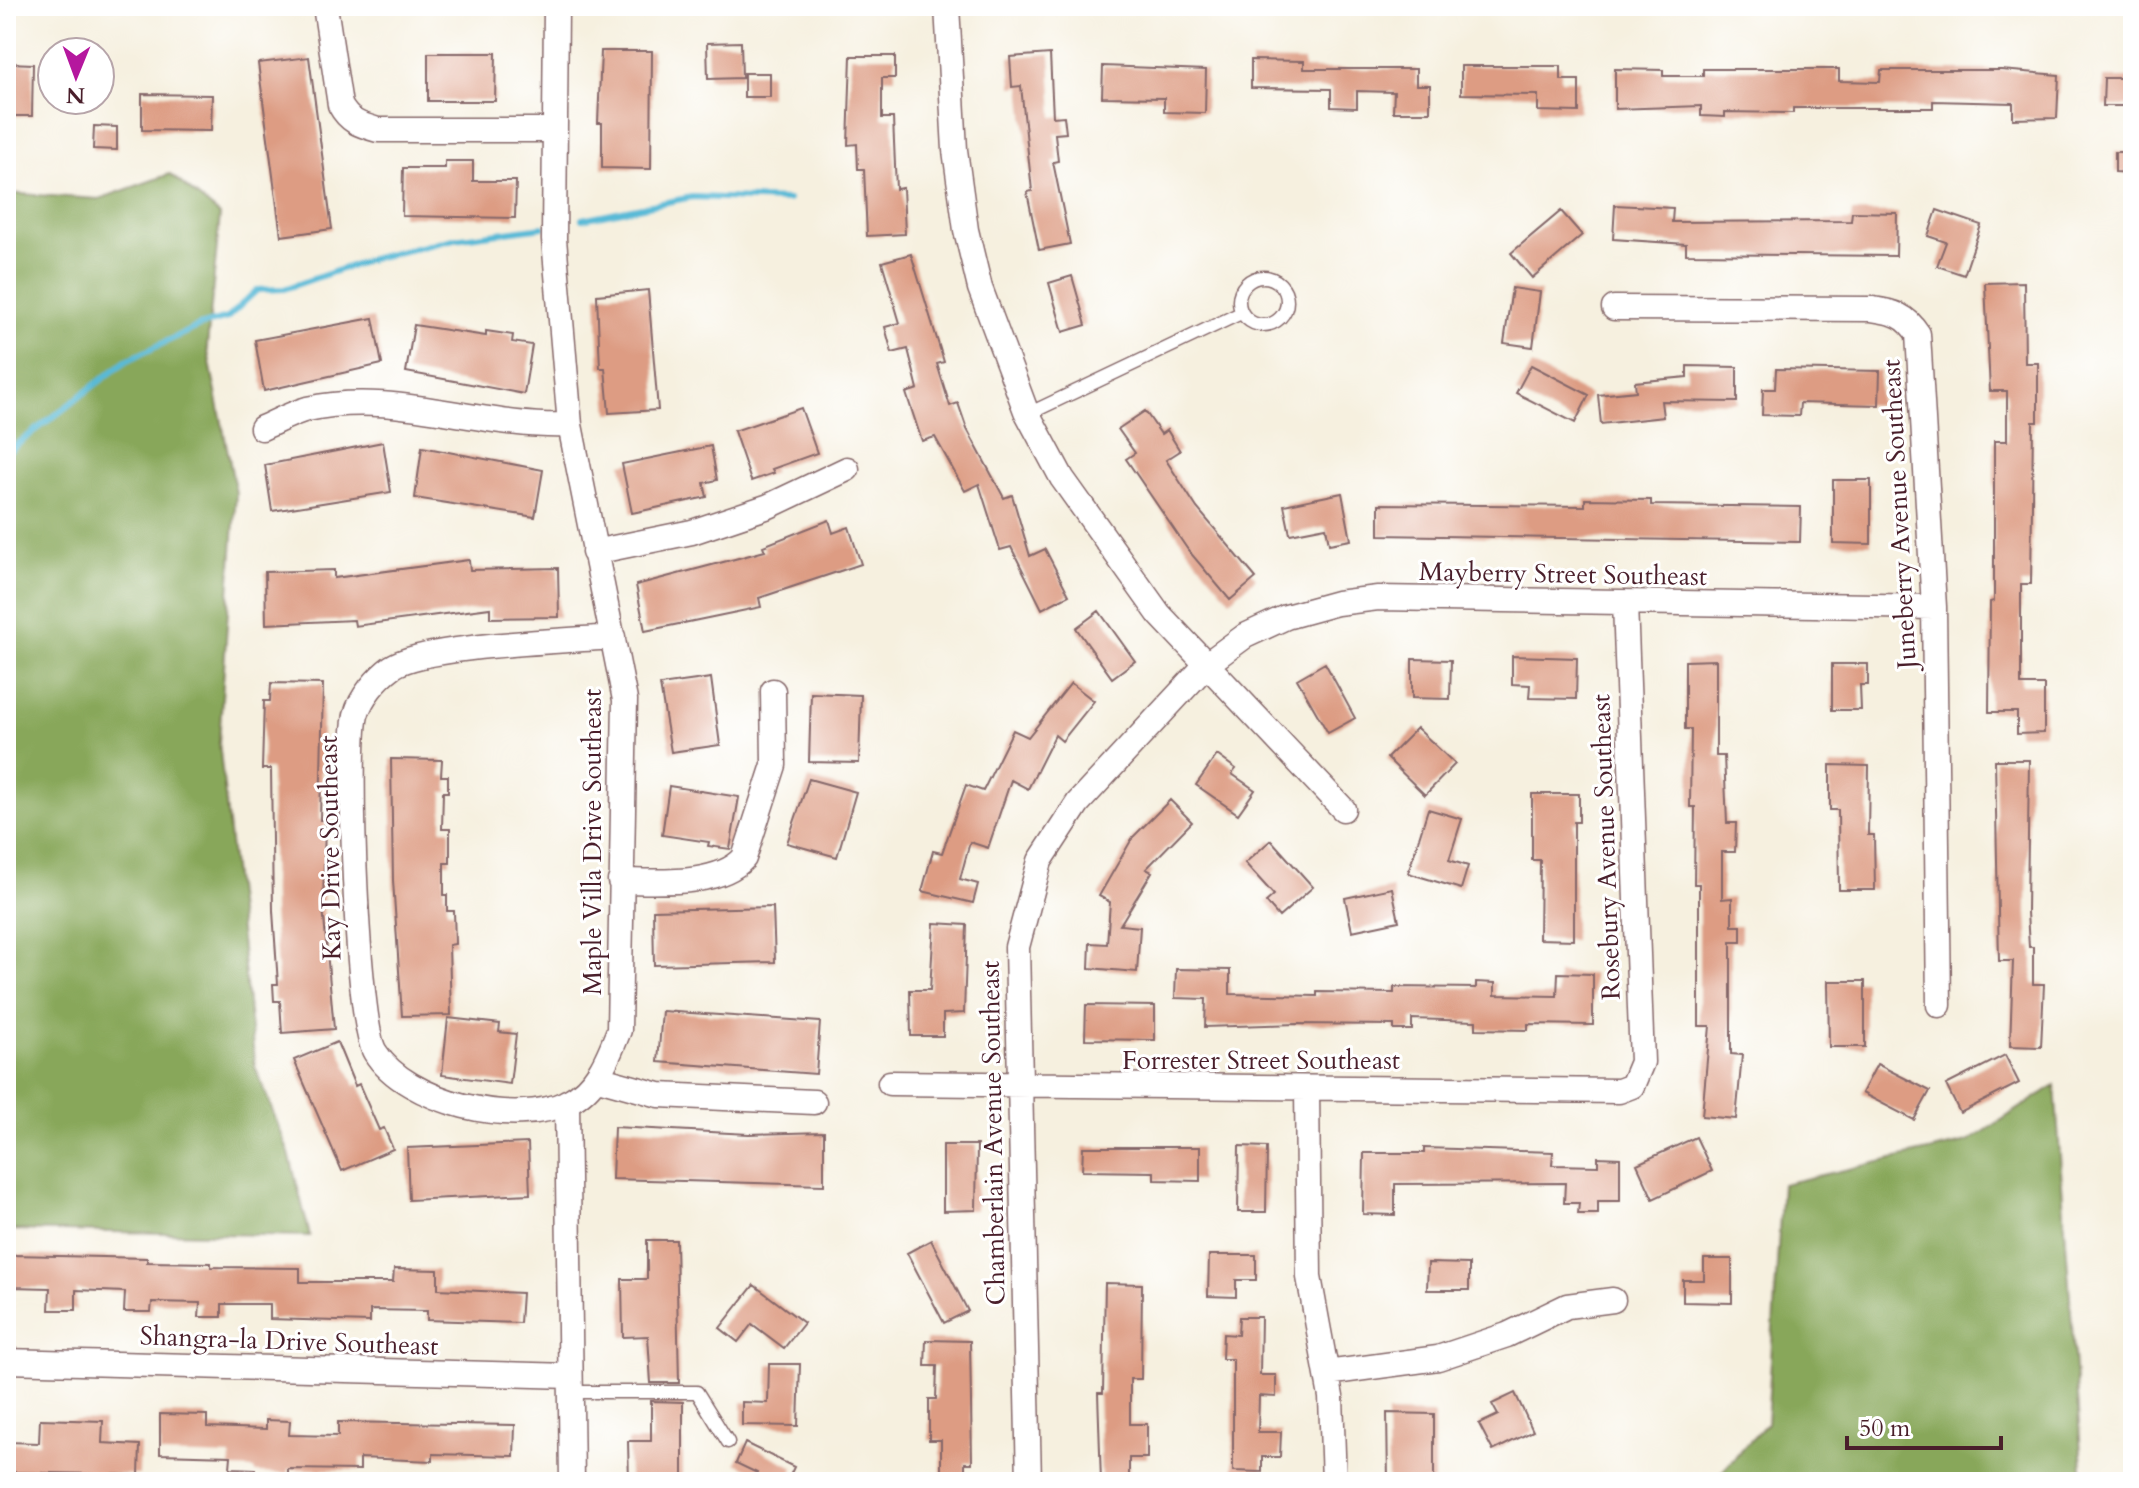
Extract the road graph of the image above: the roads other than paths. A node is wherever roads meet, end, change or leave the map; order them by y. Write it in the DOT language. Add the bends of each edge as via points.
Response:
graph roads {
  1 [pos="325,6"];
  2 [pos="556,6"];
  3 [pos="573,6"];
  4 [pos="947,6"];
  5 [pos="555,130"];
  6 [pos="558,281"];
  7 [pos="1614,308"];
  8 [pos="1241,313"];
  9 [pos="1028,414"];
  10 [pos="570,425"];
  11 [pos="262,428"];
  12 [pos="847,469"];
  13 [pos="594,552"];
  14 [pos="1625,603"];
  15 [pos="1934,607"];
  16 [pos="613,637"];
  17 [pos="1207,664"];
  18 [pos="773,691"];
  19 [pos="1343,809"];
  20 [pos="620,881"];
  21 [pos="1939,1005"];
  22 [pos="598,1078"];
  23 [pos="890,1083"];
  24 [pos="1018,1086"];
  25 [pos="1632,1086"];
  26 [pos="1307,1089"];
  27 [pos="567,1102"];
  28 [pos="814,1102"];
  29 [pos="1613,1300"];
  30 [pos="6,1361"];
  31 [pos="1327,1373"];
  32 [pos="570,1384"];
  33 [pos="728,1442"];
  34 [pos="572,1482"];
  35 [pos="1029,1482"];
  36 [pos="1334,1482"];
  1 -- 5 [label="street" via="340,105 360,125 378,130"];
  2 -- 5 [label="street, Maple Villa Drive Southeast"];
  3 -- 6 [label="street, Maple Villa Drive Southeast" via="570,241"];
  4 -- 9 [label="street" via="955,150 966,230 980,288"];
  5 -- 6 [label="street, Maple Villa Drive Southeast"];
  6 -- 10 [label="street, Maple Villa Drive Southeast"];
  7 -- 15 [label="street, Juneberry Avenue Southeast" via="1872,309 1909,321 1918,334 1922,364"];
  8 -- 8 [label="lane" via="1253,324 1277,321 1286,308 1285,292 1275,280 1252,279 1241,290"];
  8 -- 9 [label="lane"];
  9 -- 17 [label="street" via="1062,478 1159,614"];
  10 -- 11 [label="street" via="529,427 368,404 306,410"];
  10 -- 13 [label="street, Maple Villa Drive Southeast"];
  12 -- 13 [label="street" via="769,506 692,532"];
  13 -- 16 [label="street, Maple Villa Drive Southeast"];
  14 -- 15 [label="street, Mayberry Street Southeast"];
  14 -- 17 [label="street, Mayberry Street Southeast" via="1378,598 1337,603 1286,617 1245,636"];
  14 -- 25 [label="street, Rosebury Avenue Southeast" via="1642,1062"];
  15 -- 21 [label="street, Juneberry Avenue Southeast"];
  16 -- 20 [label="street, Maple Villa Drive Southeast" via="625,700"];
  16 -- 27 [label="street, Kay Drive Southeast" via="435,652 394,665 364,698 356,716 357,902 363,1008 373,1051 397,1077 467,1108 519,1112"];
  17 -- 19 [label="street"];
  17 -- 24 [label="street, Chamberlain Avenue Southeast" via="1078,803 1040,861 1017,947"];
  18 -- 20 [label="street" via="774,765 744,858 735,868 706,876"];
  20 -- 22 [label="street, Maple Villa Drive Southeast" via="619,1030"];
  22 -- 27 [label="street, Maple Villa Drive Southeast"];
  22 -- 28 [label="street" via="659,1095"];
  23 -- 24 [label="street, Forrester Street Southeast"];
  24 -- 26 [label="street, Forrester Street Southeast"];
  24 -- 35 [label="street, Chamberlain Avenue Southeast"];
  25 -- 26 [label="street, Forrester Street Southeast" via="1619,1091"];
  26 -- 31 [label="street" via="1309,1277"];
  27 -- 32 [label="street"];
  29 -- 31 [label="street" via="1567,1306 1438,1358"];
  30 -- 32 [label="street, Shangra-la Drive Southeast"];
  31 -- 36 [label="street"];
  32 -- 33 [label="lane" via="697,1392"];
  32 -- 34 [label="street"];
}
